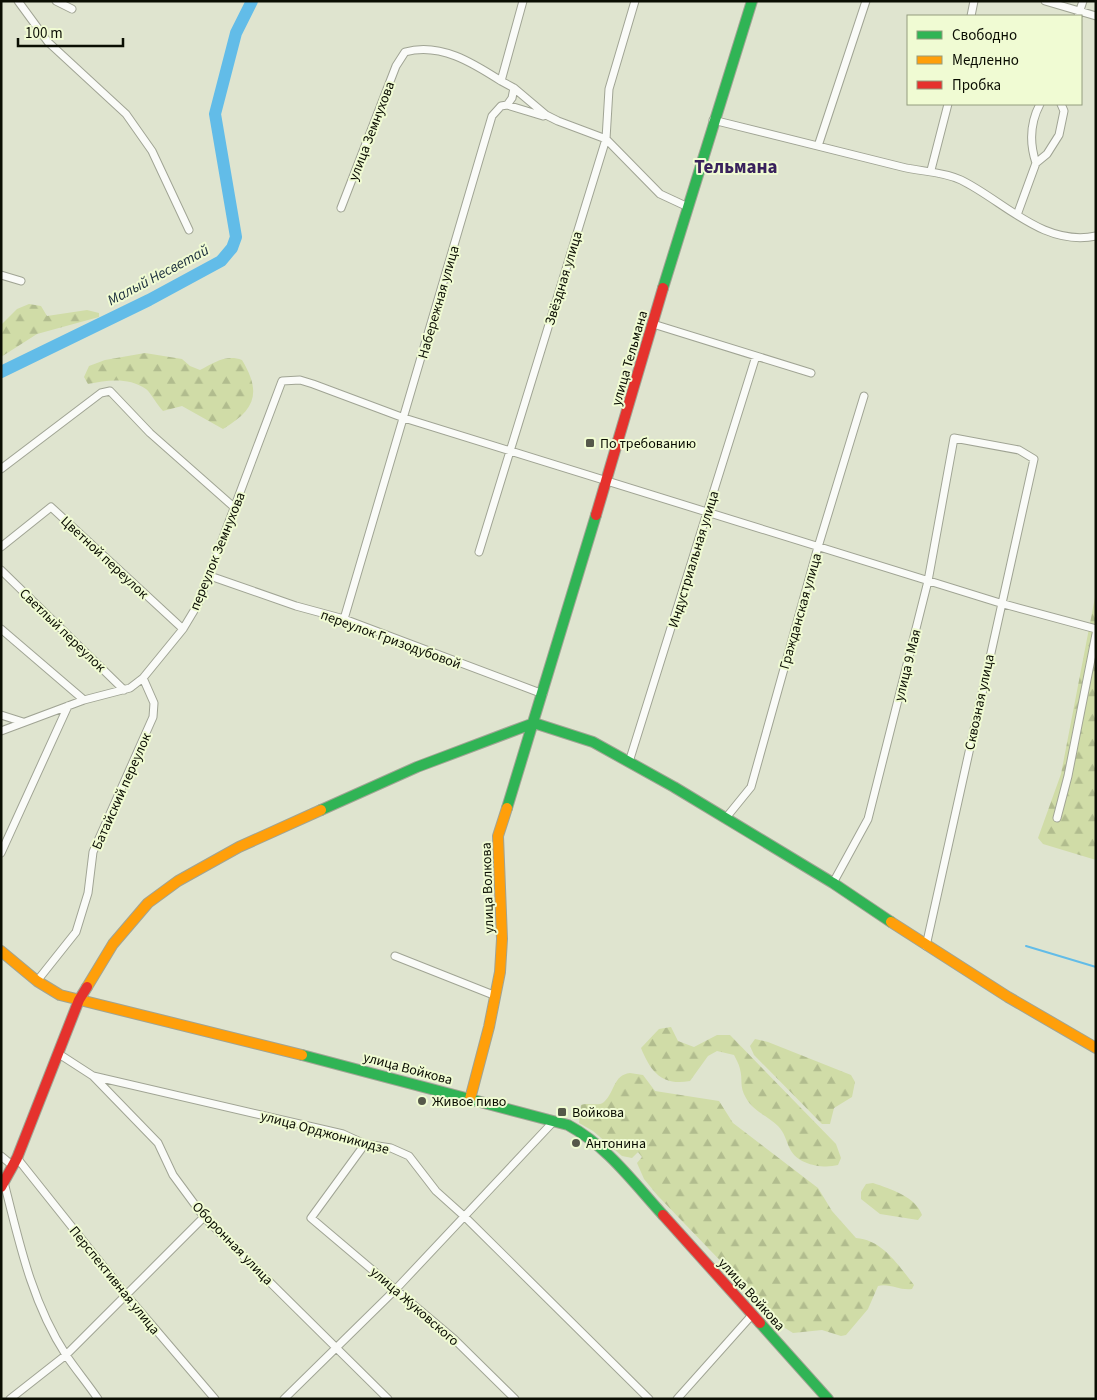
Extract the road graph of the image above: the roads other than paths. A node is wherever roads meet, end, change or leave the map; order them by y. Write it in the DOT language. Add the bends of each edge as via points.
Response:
graph roads {
  1 [pos="18,1"];
  2 [pos="56,1"];
  3 [pos="523,1"];
  4 [pos="635,1"];
  5 [pos="752,1"];
  6 [pos="866,1"];
  7 [pos="974,1"];
  8 [pos="1045,1"];
  9 [pos="1083,1"];
  10 [pos="72,9"];
  11 [pos="1079,14"];
  12 [pos="971,15"];
  13 [pos="1096,16"];
  14 [pos="501,81"];
  15 [pos="514,88"];
  16 [pos="508,104"];
  17 [pos="948,105"];
  18 [pos="1040,105"];
  19 [pos="1061,105"];
  20 [pos="713,120"];
  21 [pos="558,121"];
  22 [pos="606,139"];
  23 [pos="818,146"];
  24 [pos="1036,163"];
  25 [pos="931,170"];
  26 [pos="688,207"];
  27 [pos="341,208"];
  28 [pos="1018,216"];
  29 [pos="189,230"];
  30 [pos="1096,236"];
  31 [pos="1,275"];
  32 [pos="21,281"];
  33 [pos="653,324"];
  34 [pos="756,356"];
  35 [pos="811,372"];
  36 [pos="864,396"];
  37 [pos="404,418"];
  38 [pos="510,451"];
  39 [pos="1034,459"];
  40 [pos="1,469"];
  41 [pos="607,481"];
  42 [pos="236,508"];
  43 [pos="708,512"];
  44 [pos="1,547"];
  45 [pos="818,547"];
  46 [pos="478,552"];
  47 [pos="1,570"];
  48 [pos="210,576"];
  49 [pos="928,581"];
  50 [pos="1000,603"];
  51 [pos="344,619"];
  52 [pos="1,629"];
  53 [pos="183,629"];
  54 [pos="1096,630"];
  55 [pos="1096,634"];
  56 [pos="143,678"];
  57 [pos="124,690"];
  58 [pos="543,694"];
  59 [pos="84,700"];
  60 [pos="68,706"];
  61 [pos="1,715"];
  62 [pos="23,722"];
  63 [pos="534,723"];
  64 [pos="1,731"];
  65 [pos="629,762"];
  66 [pos="1057,818"];
  67 [pos="725,820"];
  68 [pos="1,853"];
  69 [pos="833,883"];
  70 [pos="926,946"];
  71 [pos="1,952"];
  72 [pos="395,956"];
  73 [pos="37,981"];
  74 [pos="496,996"];
  75 [pos="79,1000"];
  76 [pos="1096,1048"];
  77 [pos="59,1054"];
  78 [pos="93,1076"];
  79 [pos="470,1099"];
  80 [pos="554,1121"];
  81 [pos="365,1144"];
  82 [pos="1,1156"];
  83 [pos="15,1162"];
  84 [pos="3,1184"];
  85 [pos="465,1217"];
  86 [pos="204,1218"];
  87 [pos="396,1289"];
  88 [pos="127,1296"];
  89 [pos="752,1314"];
  90 [pos="337,1348"];
  91 [pos="66,1355"];
  92 [pos="10,1399"];
  93 [pos="98,1399"];
  94 [pos="215,1399"];
  95 [pos="284,1399"];
  96 [pos="388,1399"];
  97 [pos="516,1399"];
  98 [pos="649,1399"];
  99 [pos="677,1399"];
  100 [pos="828,1399"];
  1 -- 29 [label="street" via="48,42 126,114 152,151"];
  2 -- 10 [label="street"];
  3 -- 14 [label="street"];
  4 -- 22 [label="street, Звёздная улица" via="609,89"];
  5 -- 20 [label="street, улица Тельмана"];
  6 -- 23 [label="street"];
  7 -- 12 [label="street"];
  8 -- 11 [label="street"];
  9 -- 11 [label="street"];
  11 -- 13 [label="street"];
  14 -- 15 [label="street"];
  14 -- 27 [label="street, улица Земнухова" via="452,55 420,50 402,55"];
  15 -- 16 [label="street, Набережная улица"];
  15 -- 21 [label="street"];
  16 -- 21 [label="street"];
  16 -- 37 [label="street, Набережная улица" via="501,106 492,116"];
  17 -- 25 [label="street"];
  18 -- 24 [label="street" via="1032,128 1031,145"];
  19 -- 24 [label="street" via="1064,111 1059,135 1047,154"];
  20 -- 23 [label="street"];
  20 -- 26 [label="street, улица Тельмана"];
  21 -- 22 [label="street"];
  22 -- 26 [label="street" via="660,194"];
  22 -- 38 [label="street, Звёздная улица"];
  23 -- 25 [label="street" via="902,167"];
  24 -- 28 [label="street"];
  25 -- 28 [label="street" via="962,180"];
  26 -- 33 [label="street, улица Тельмана"];
  28 -- 30 [label="street" via="1059,235 1077,238"];
  31 -- 32 [label="street"];
  33 -- 34 [label="street"];
  33 -- 41 [label="street, улица Тельмана"];
  34 -- 35 [label="street"];
  34 -- 43 [label="street, Индустриальная улица"];
  36 -- 45 [label="street, Гражданская улица"];
  37 -- 38 [label="street"];
  37 -- 42 [label="street, переулок Земнухова" via="300,380 282,381"];
  37 -- 51 [label="street, Набережная улица"];
  38 -- 41 [label="street"];
  38 -- 46 [label="street, Звёздная улица"];
  39 -- 49 [label="street, улица 9 Мая" via="1019,450 954,438"];
  39 -- 50 [label="street, Сквозная улица"];
  40 -- 42 [label="street" via="101,393 110,391 150,433"];
  41 -- 43 [label="street"];
  41 -- 58 [label="street, улица Тельмана"];
  42 -- 48 [label="street, переулок Земнухова"];
  43 -- 45 [label="street"];
  43 -- 65 [label="street, Индустриальная улица"];
  44 -- 53 [label="street, Цветной переулок" via="51,507"];
  45 -- 49 [label="street"];
  45 -- 67 [label="street, Гражданская улица" via="751,787"];
  47 -- 57 [label="street, Светлый переулок"];
  48 -- 51 [label="street, переулок Гризодубовой"];
  48 -- 53 [label="street, переулок Земнухова"];
  49 -- 50 [label="street"];
  49 -- 69 [label="street, улица 9 Мая" via="868,819"];
  50 -- 54 [label="street"];
  50 -- 70 [label="street, Сквозная улица"];
  51 -- 58 [label="street, переулок Гризодубовой"];
  52 -- 59 [label="street"];
  53 -- 56 [label="street, переулок Земнухова"];
  55 -- 66 [label="street"];
  56 -- 57 [label="street, переулок Земнухова"];
  56 -- 73 [label="street, Батайский переулок" via="154,703 153,717 93,852 88,893 76,932"];
  57 -- 59 [label="street, переулок Земнухова"];
  58 -- 63 [label="street, улица Тельмана"];
  59 -- 60 [label="street, переулок Земнухова"];
  60 -- 62 [label="street, переулок Земнухова"];
  60 -- 68 [label="street"];
  61 -- 62 [label="street"];
  62 -- 64 [label="street, переулок Земнухова"];
  63 -- 65 [label="street" via="593,742"];
  63 -- 74 [label="street, улица Волкова" via="498,836 502,954"];
  63 -- 75 [label="street" via="417,767 239,847 178,881 134,916"];
  65 -- 67 [label="street"];
  67 -- 69 [label="street"];
  69 -- 70 [label="street"];
  70 -- 76 [label="street"];
  71 -- 73 [label="street, улица Войкова"];
  72 -- 74 [label="street"];
  73 -- 75 [label="street, улица Войкова" via="52,991"];
  74 -- 79 [label="street, улица Волкова"];
  75 -- 77 [label="street"];
  75 -- 79 [label="street, улица Войкова"];
  77 -- 78 [label="street, улица Орджоникидзе"];
  77 -- 83 [label="street"];
  78 -- 81 [label="street, улица Орджоникидзе" via="343,1134"];
  78 -- 86 [label="street, Оборонная улица" via="158,1143 173,1175"];
  79 -- 80 [label="street, улица Войкова"];
  80 -- 85 [label="street"];
  80 -- 89 [label="street, улица Войкова" via="573,1127 603,1148"];
  81 -- 85 [label="street, улица Орджоникидзе" via="391,1148 410,1156 436,1191"];
  81 -- 87 [label="street, улица Жуковского" via="311,1218"];
  82 -- 83 [label="street, Перспективная улица"];
  83 -- 84 [label="street"];
  83 -- 88 [label="street, Перспективная улица"];
  84 -- 91 [label="street" via="32,1285"];
  85 -- 87 [label="street"];
  85 -- 98 [label="street, улица Орджоникидзе"];
  86 -- 88 [label="street"];
  86 -- 90 [label="street, Оборонная улица"];
  87 -- 90 [label="street"];
  87 -- 97 [label="street, улица Жуковского"];
  88 -- 91 [label="street"];
  88 -- 94 [label="street, Перспективная улица"];
  89 -- 99 [label="street"];
  89 -- 100 [label="street, улица Войкова"];
  90 -- 95 [label="street"];
  90 -- 96 [label="street, Оборонная улица"];
  91 -- 92 [label="street"];
  91 -- 93 [label="street"];
}
